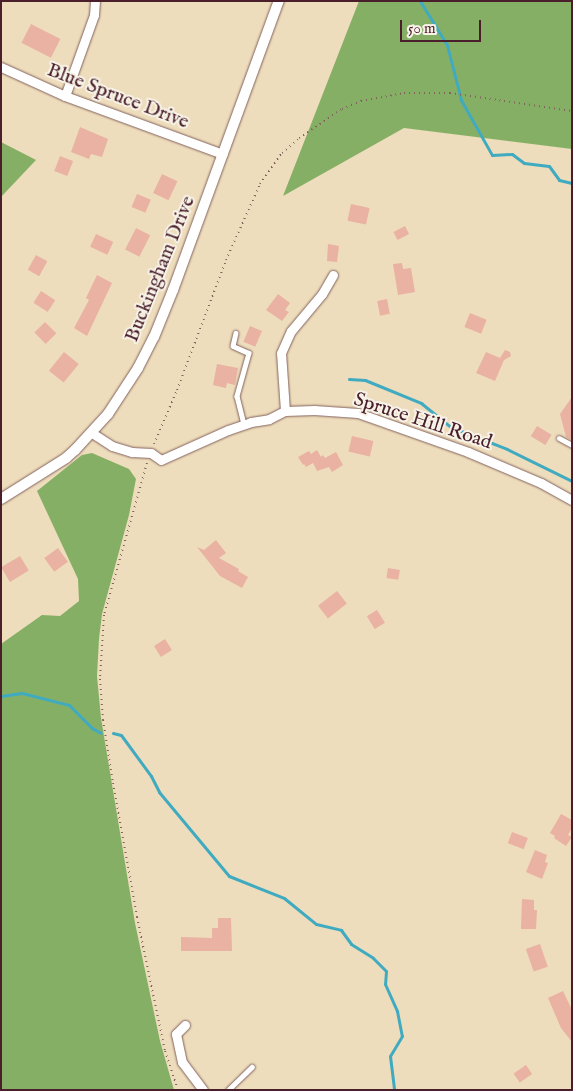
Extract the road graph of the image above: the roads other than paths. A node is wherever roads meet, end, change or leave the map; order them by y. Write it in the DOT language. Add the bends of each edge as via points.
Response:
graph roads {
  1 [pos="95,1"];
  2 [pos="279,1"];
  3 [pos="1,67"];
  4 [pos="65,96"];
  5 [pos="223,154"];
  6 [pos="332,275"];
  7 [pos="236,333"];
  8 [pos="285,411"];
  9 [pos="244,424"];
  10 [pos="92,433"];
  11 [pos="559,438"];
  12 [pos="572,445"];
  13 [pos="1,499"];
  14 [pos="572,500"];
  15 [pos="185,1025"];
  16 [pos="252,1067"];
  17 [pos="203,1090"];
  18 [pos="228,1090"];
  1 -- 4 [label="street" via="94,14"];
  2 -- 5 [label="street, Buckingham Drive"];
  3 -- 4 [label="street, Blue Spruce Drive"];
  4 -- 5 [label="street, Blue Spruce Drive"];
  5 -- 10 [label="street, Buckingham Drive" via="154,337 129,384"];
  6 -- 8 [label="street" via="322,294 291,331 280,353"];
  7 -- 9 [label="lane" via="233,346 249,353 237,396"];
  8 -- 9 [label="street, Spruce Hill Road" via="269,419"];
  8 -- 14 [label="street, Spruce Hill Road" via="358,413 468,452"];
  9 -- 10 [label="street, Spruce Hill Road" via="161,460 151,453 118,449"];
  10 -- 13 [label="street, Buckingham Drive" via="66,458"];
  11 -- 12 [label="lane"];
  15 -- 17 [label="street" via="176,1034 182,1062"];
  16 -- 18 [label="lane"];
}
